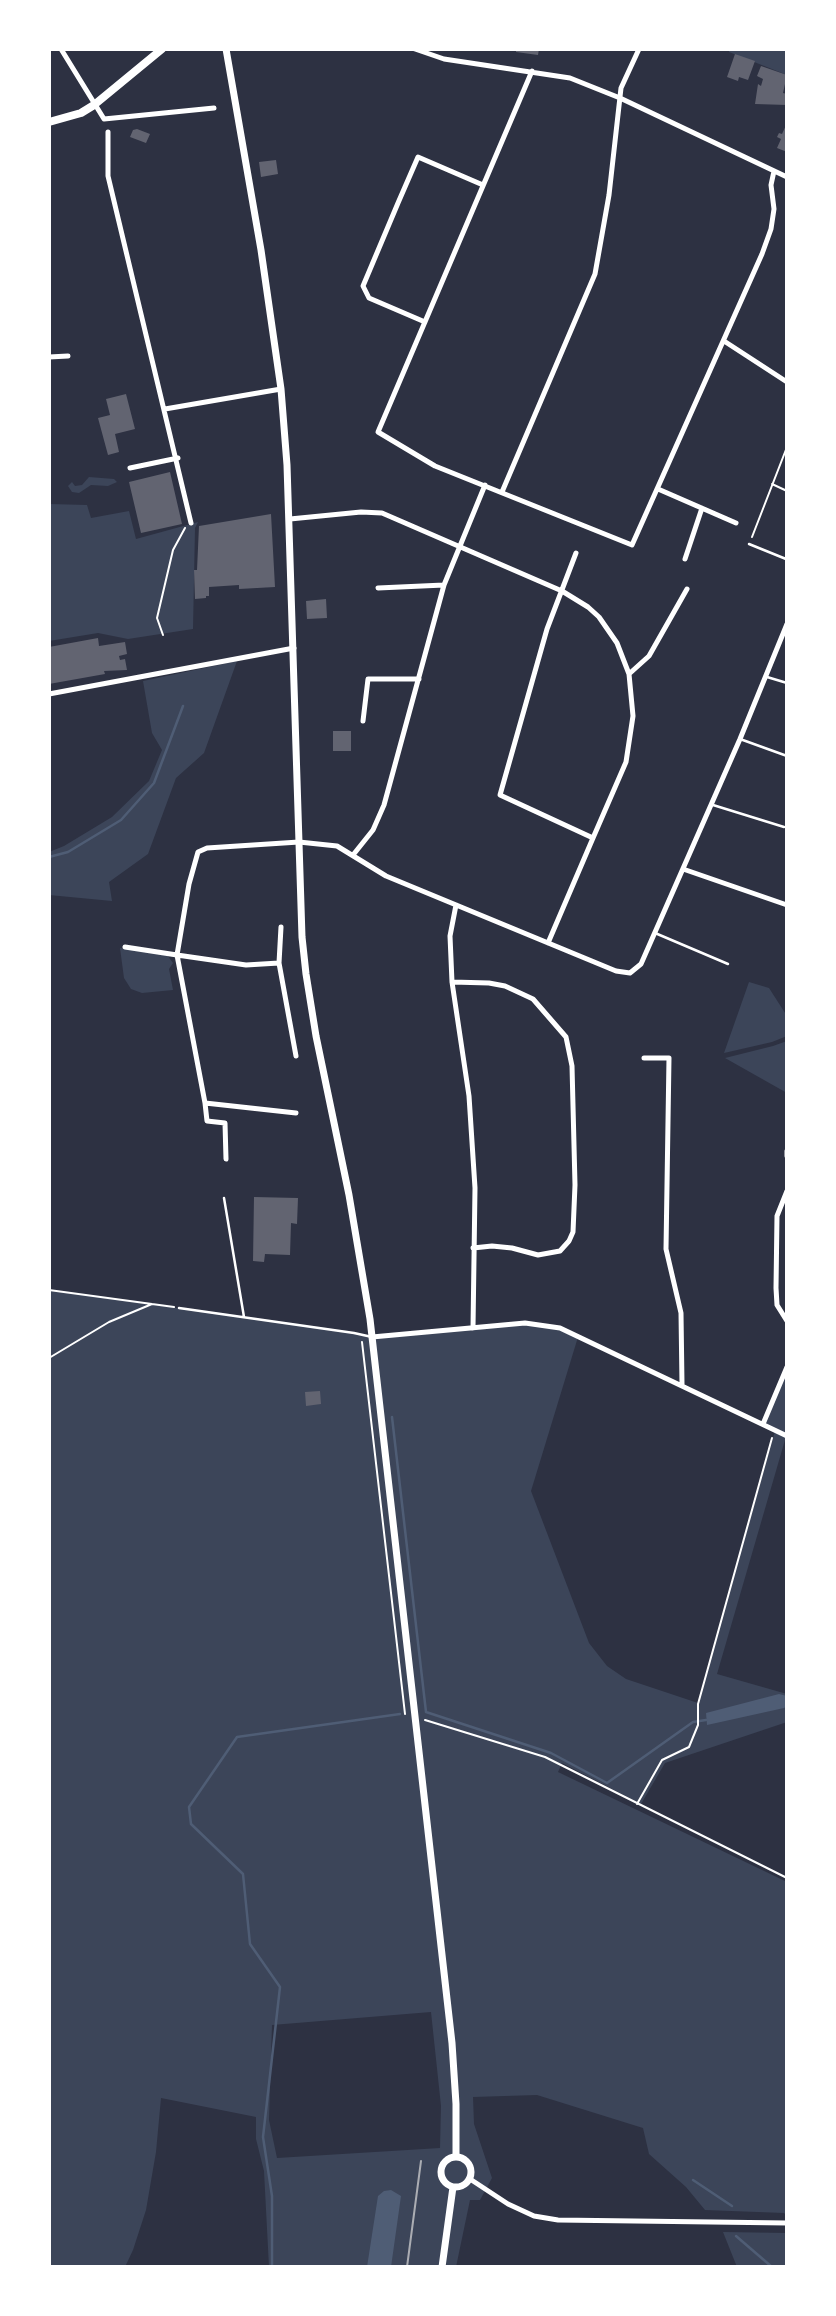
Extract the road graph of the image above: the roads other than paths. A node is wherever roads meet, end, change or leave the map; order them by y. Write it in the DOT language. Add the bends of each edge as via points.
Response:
graph roads {
  1 [pos="61,49"];
  2 [pos="162,49"];
  3 [pos="226,49"];
  4 [pos="415,49"];
  5 [pos="639,49"];
  6 [pos="532,71"];
  7 [pos="620,98"];
  8 [pos="94,105"];
  9 [pos="214,108"];
  10 [pos="49,122"];
  11 [pos="108,132"];
  12 [pos="774,171"];
  13 [pos="787,177"];
  14 [pos="483,186"];
  15 [pos="425,322"];
  16 [pos="724,341"];
  17 [pos="68,356"];
  18 [pos="49,357"];
  19 [pos="787,382"];
  20 [pos="281,389"];
  21 [pos="165,409"];
  22 [pos="178,458"];
  23 [pos="130,468"];
  24 [pos="485,485"];
  25 [pos="658,489"];
  26 [pos="502,492"];
  27 [pos="702,508"];
  28 [pos="290,519"];
  29 [pos="191,523"];
  30 [pos="736,523"];
  31 [pos="749,544"];
  32 [pos="461,545"];
  33 [pos="576,553"];
  34 [pos="787,558"];
  35 [pos="685,559"];
  36 [pos="444,585"];
  37 [pos="377,588"];
  38 [pos="687,589"];
  39 [pos="562,591"];
  40 [pos="787,624"];
  41 [pos="294,648"];
  42 [pos="629,674"];
  43 [pos="764,676"];
  44 [pos="419,679"];
  45 [pos="787,683"];
  46 [pos="49,694"];
  47 [pos="363,721"];
  48 [pos="740,739"];
  49 [pos="787,756"];
  50 [pos="710,804"];
  51 [pos="784,827"];
  52 [pos="593,838"];
  53 [pos="299,842"];
  54 [pos="353,855"];
  55 [pos="682,869"];
  56 [pos="456,905"];
  57 [pos="787,905"];
  58 [pos="281,926"];
  59 [pos="655,933"];
  60 [pos="548,943"];
  61 [pos="125,947"];
  62 [pos="177,955"];
  63 [pos="279,963"];
  64 [pos="729,964"];
  65 [pos="452,982"];
  66 [pos="296,1056"];
  67 [pos="644,1058"];
  68 [pos="205,1102"];
  69 [pos="226,1105"];
  70 [pos="296,1113"];
  71 [pos="225,1122"];
  72 [pos="226,1159"];
  73 [pos="787,1191"];
  74 [pos="224,1198"];
  75 [pos="473,1248"];
  76 [pos="179,1308"];
  77 [pos="244,1317"];
  78 [pos="787,1321"];
  79 [pos="473,1328"];
  80 [pos="372,1337"];
  81 [pos="787,1367"];
  82 [pos="682,1384"];
  83 [pos="763,1424"];
  84 [pos="787,1436"];
  85 [pos="456,2157"];
  86 [pos="470,2179"];
  87 [pos="453,2187"];
  88 [pos="787,2223"];
  89 [pos="442,2267"];
  1 -- 8 [label="street"];
  2 -- 8 [label="main road"];
  3 -- 20 [label="street"];
  4 -- 6 [label="street" via="444,59"];
  5 -- 7 [label="street"];
  6 -- 7 [label="street" via="570,78"];
  6 -- 14 [label="street"];
  7 -- 12 [label="street"];
  7 -- 26 [label="street" via="595,274"];
  8 -- 9 [label="street" via="104,119"];
  8 -- 10 [label="main road"];
  11 -- 21 [label="street" via="108,176"];
  12 -- 13 [label="street"];
  12 -- 16 [label="street" via="771,229"];
  14 -- 15 [label="street"];
  14 -- 15 [label="street" via="418,157 363,286 369,298"];
  15 -- 24 [label="street" via="378,432 435,466"];
  16 -- 19 [label="street"];
  16 -- 25 [label="street"];
  17 -- 18 [label="street"];
  20 -- 21 [label="street"];
  20 -- 28 [label="street"];
  21 -- 22 [label="street"];
  22 -- 23 [label="street"];
  22 -- 29 [label="street"];
  24 -- 26 [label="street"];
  24 -- 32 [label="street"];
  25 -- 26 [label="street" via="632,545"];
  25 -- 27 [label="street"];
  27 -- 30 [label="street"];
  27 -- 35 [label="street"];
  28 -- 32 [label="street" via="382,513"];
  28 -- 41 [label="street"];
  31 -- 34 [label="lane"];
  32 -- 36 [label="street"];
  32 -- 39 [label="street"];
  33 -- 39 [label="street"];
  36 -- 37 [label="street"];
  36 -- 44 [label="street"];
  38 -- 42 [label="street" via="649,656"];
  39 -- 42 [label="street" via="604,623"];
  39 -- 52 [label="street" via="500,795"];
  40 -- 43 [label="street"];
  41 -- 46 [label="street"];
  41 -- 53 [label="street"];
  42 -- 52 [label="street" via="633,716 626,762"];
  43 -- 45 [label="lane"];
  43 -- 48 [label="street"];
  44 -- 47 [label="street" via="368,679"];
  44 -- 54 [label="street" via="384,805 373,830"];
  48 -- 49 [label="lane"];
  48 -- 50 [label="street"];
  50 -- 51 [label="lane"];
  50 -- 55 [label="street"];
  52 -- 60 [label="street"];
  53 -- 54 [label="street" via="337,846"];
  53 -- 62 [label="street" via="198,852"];
  53 -- 80 [label="street" via="306,974"];
  54 -- 56 [label="street" via="386,876"];
  55 -- 57 [label="street"];
  55 -- 59 [label="street"];
  56 -- 60 [label="street"];
  56 -- 65 [label="street" via="450,936"];
  58 -- 63 [label="street"];
  59 -- 60 [label="street" via="641,964 631,973"];
  59 -- 64 [label="lane"];
  61 -- 62 [label="street"];
  62 -- 63 [label="street" via="246,965"];
  62 -- 68 [label="street"];
  63 -- 66 [label="street"];
  65 -- 75 [label="street" via="469,1096 475,1188"];
  65 -- 75 [label="street" via="505,986 533,999 566,1037 572,1066 575,1185 569,1241 560,1251 538,1255 492,1245"];
  67 -- 82 [label="street" via="669,1058 666,1250 681,1313"];
  68 -- 69 [label="street"];
  68 -- 71 [label="street" via="207,1121"];
  69 -- 70 [label="street"];
  69 -- 71 [label="street"];
  71 -- 72 [label="street"];
  73 -- 78 [label="street" via="777,1216 776,1288 777,1306"];
  74 -- 77 [label="lane"];
  75 -- 79 [label="street"];
  76 -- 77 [label="lane"];
  77 -- 80 [label="lane"];
  79 -- 80 [label="street"];
  79 -- 82 [label="street" via="525,1323 560,1328"];
  80 -- 85 [label="street" via="452,2043"];
  81 -- 83 [label="street"];
  82 -- 83 [label="street"];
  83 -- 84 [label="street"];
  85 -- 86 [label="street" via="471,2166"];
  85 -- 87 [label="street" via="443,2164 441,2174"];
  86 -- 87 [label="street"];
  86 -- 88 [label="street" via="508,2204 534,2216 558,2220"];
  87 -- 89 [label="street"];
}
